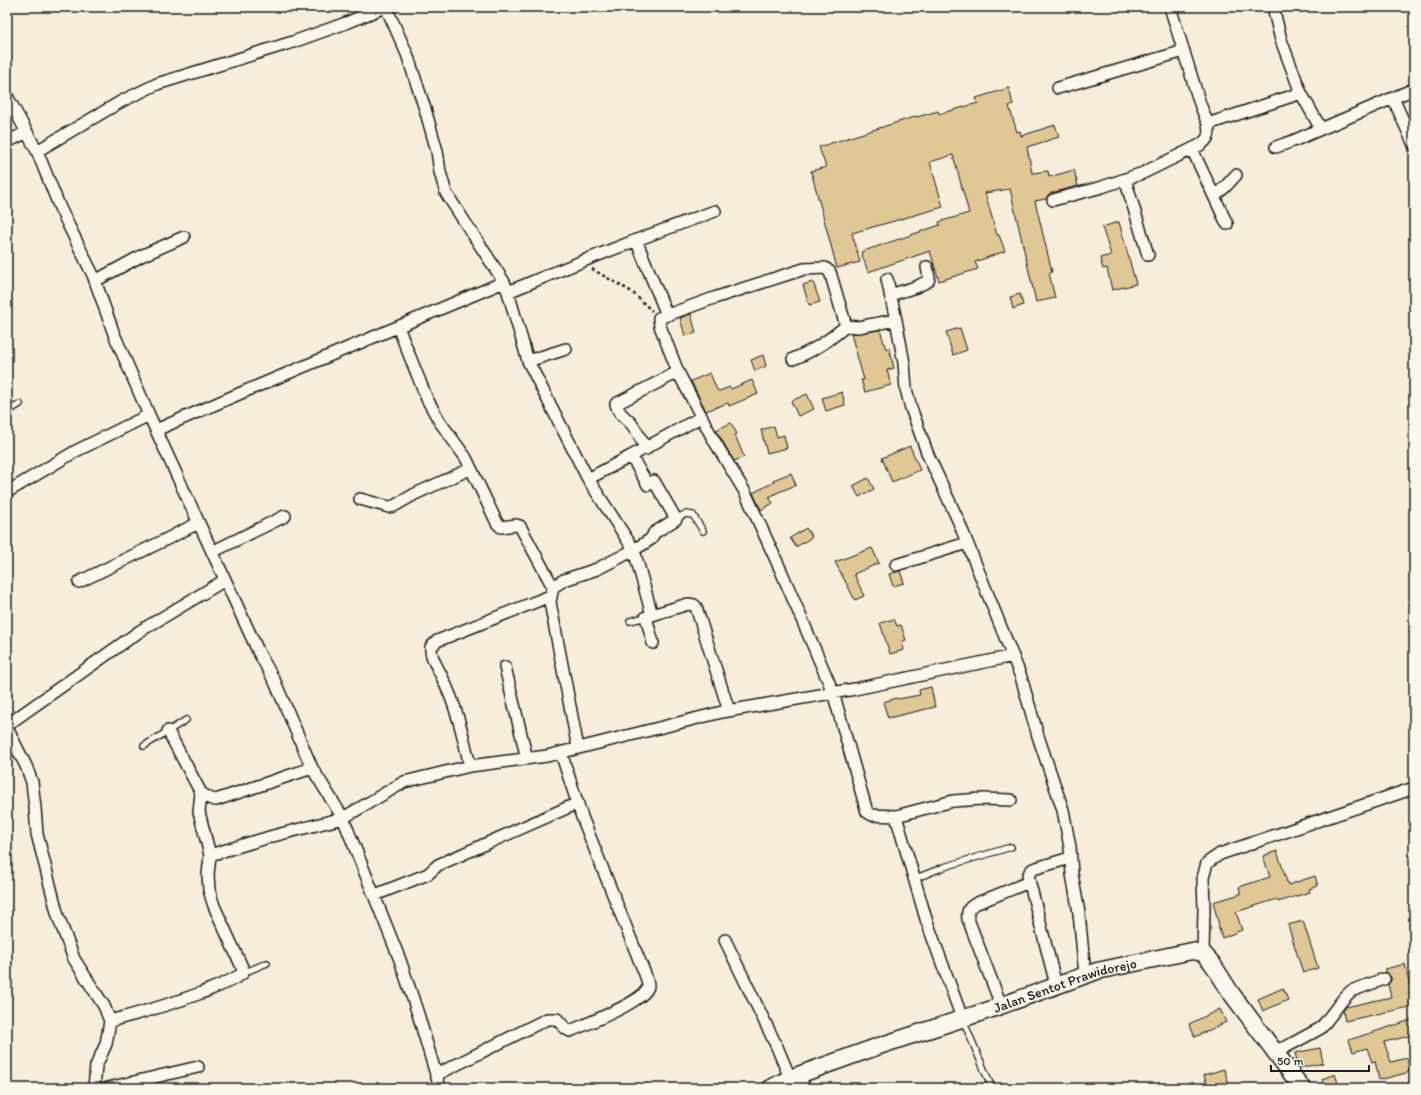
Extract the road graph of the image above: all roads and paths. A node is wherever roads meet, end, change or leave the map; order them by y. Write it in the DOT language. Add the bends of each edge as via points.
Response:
graph roads {
  1 [pos="386,7"];
  2 [pos="1170,7"];
  3 [pos="1273,7"];
  4 [pos="1184,51"];
  5 [pos="1058,88"];
  6 [pos="1414,89"];
  7 [pos="1301,93"];
  8 [pos="7,96"];
  9 [pos="1393,98"];
  10 [pos="1208,124"];
  11 [pos="1321,128"];
  12 [pos="27,132"];
  13 [pos="7,142"];
  14 [pos="1414,145"];
  15 [pos="1276,147"];
  16 [pos="1192,149"];
  17 [pos="36,151"];
  18 [pos="1236,175"];
  19 [pos="1125,179"];
  20 [pos="1214,196"];
  21 [pos="1052,200"];
  22 [pos="715,211"];
  23 [pos="1227,224"];
  24 [pos="184,237"];
  25 [pos="636,240"];
  26 [pos="1148,255"];
  27 [pos="927,267"];
  28 [pos="591,269"];
  29 [pos="887,279"];
  30 [pos="95,280"];
  31 [pos="506,287"];
  32 [pos="890,295"];
  33 [pos="663,317"];
  34 [pos="896,320"];
  35 [pos="846,326"];
  36 [pos="398,328"];
  37 [pos="566,349"];
  38 [pos="793,359"];
  39 [pos="528,361"];
  40 [pos="678,372"];
  41 [pos="20,404"];
  42 [pos="7,412"];
  43 [pos="149,415"];
  44 [pos="701,417"];
  45 [pos="156,430"];
  46 [pos="646,449"];
  47 [pos="631,456"];
  48 [pos="470,469"];
  49 [pos="588,479"];
  50 [pos="7,492"];
  51 [pos="360,499"];
  52 [pos="285,516"];
  53 [pos="676,519"];
  54 [pos="198,523"];
  55 [pos="703,531"];
  56 [pos="967,543"];
  57 [pos="634,550"];
  58 [pos="212,552"];
  59 [pos="896,564"];
  60 [pos="225,580"];
  61 [pos="79,582"];
  62 [pos="551,591"];
  63 [pos="649,616"];
  64 [pos="630,621"];
  65 [pos="653,643"];
  66 [pos="1013,656"];
  67 [pos="505,667"];
  68 [pos="833,692"];
  69 [pos="729,711"];
  70 [pos="186,720"];
  71 [pos="7,726"];
  72 [pos="168,732"];
  73 [pos="144,746"];
  74 [pos="578,748"];
  75 [pos="561,753"];
  76 [pos="527,759"];
  77 [pos="470,766"];
  78 [pos="312,768"];
  79 [pos="1413,791"];
  80 [pos="201,793"];
  81 [pos="1011,800"];
  82 [pos="578,804"];
  83 [pos="896,816"];
  84 [pos="343,818"];
  85 [pos="1011,847"];
  86 [pos="210,855"];
  87 [pos="1070,858"];
  88 [pos="914,879"];
  89 [pos="1029,882"];
  90 [pos="375,895"];
  91 [pos="725,940"];
  92 [pos="1203,953"];
  93 [pos="267,963"];
  94 [pos="243,973"];
  95 [pos="1085,975"];
  96 [pos="1384,979"];
  97 [pos="1056,985"];
  98 [pos="1001,1005"];
  99 [pos="110,1021"];
  100 [pos="963,1021"];
  101 [pos="1276,1050"];
  102 [pos="198,1067"];
  103 [pos="436,1075"];
  104 [pos="800,1082"];
  105 [pos="94,1088"];
  106 [pos="108,1088"];
  107 [pos="440,1088"];
  108 [pos="772,1088"];
  109 [pos="992,1088"];
  110 [pos="1302,1088"];
  1 -- 17 [label="street" via="293,42 157,84 122,101"];
  1 -- 31 [label="street" via="407,54 425,109 446,193"];
  2 -- 4 [label="street"];
  3 -- 7 [label="street" via="1281,40"];
  4 -- 5 [label="street"];
  4 -- 10 [label="street"];
  6 -- 9 [label="street"];
  7 -- 10 [label="street"];
  7 -- 11 [label="street"];
  8 -- 12 [label="street"];
  9 -- 11 [label="street"];
  9 -- 14 [label="street"];
  10 -- 16 [label="street" via="1210,133 1207,140"];
  11 -- 15 [label="street" via="1293,142"];
  12 -- 13 [label="street"];
  12 -- 17 [label="street"];
  16 -- 19 [label="street" via="1144,173"];
  16 -- 20 [label="street"];
  17 -- 30 [label="street"];
  18 -- 20 [label="street"];
  19 -- 21 [label="street"];
  19 -- 26 [label="street"];
  20 -- 23 [label="street"];
  22 -- 25 [label="street"];
  24 -- 30 [label="street"];
  25 -- 31 [label="street"];
  25 -- 33 [label="street"];
  27 -- 32 [label="street" via="928,281"];
  28 -- 33 [label="path" via="632,292"];
  29 -- 32 [label="street"];
  30 -- 43 [label="street" via="114,334"];
  31 -- 36 [label="street"];
  31 -- 39 [label="street"];
  32 -- 34 [label="street"];
  33 -- 35 [label="street" via="804,270 825,268 830,272"];
  33 -- 40 [label="street" via="662,331"];
  34 -- 35 [label="street" via="858,327"];
  34 -- 56 [label="street" via="911,408 928,456"];
  35 -- 38 [label="street" via="827,342"];
  36 -- 45 [label="street"];
  36 -- 48 [label="street" via="427,399 466,458"];
  37 -- 39 [label="street"];
  39 -- 49 [label="street"];
  40 -- 44 [label="street"];
  40 -- 46 [label="street" via="616,404"];
  41 -- 42 [label="lane"];
  43 -- 45 [label="street"];
  43 -- 50 [label="street" via="76,451"];
  44 -- 46 [label="street"];
  44 -- 68 [label="street" via="745,492"];
  45 -- 54 [label="street"];
  46 -- 47 [label="street"];
  47 -- 49 [label="street"];
  47 -- 53 [label="street" via="648,485 654,481"];
  48 -- 51 [label="street" via="394,506 388,507"];
  48 -- 62 [label="street" via="498,525 520,526"];
  49 -- 57 [label="street"];
  52 -- 58 [label="street"];
  53 -- 55 [label="lane" via="685,514 693,515"];
  53 -- 57 [label="street"];
  54 -- 58 [label="street"];
  54 -- 61 [label="street"];
  56 -- 59 [label="street"];
  56 -- 66 [label="street"];
  57 -- 62 [label="street" via="598,568 564,580"];
  57 -- 63 [label="street"];
  58 -- 60 [label="street"];
  60 -- 71 [label="street" via="140,631"];
  60 -- 78 [label="street" via="275,682"];
  62 -- 74 [label="street"];
  62 -- 77 [label="street" via="437,641 431,647 431,654 457,713"];
  63 -- 64 [label="lane"];
  63 -- 65 [label="street"];
  63 -- 69 [label="street" via="688,604 694,605"];
  66 -- 68 [label="street"];
  66 -- 87 [label="street" via="1063,810"];
  67 -- 76 [label="street"];
  68 -- 69 [label="street"];
  68 -- 83 [label="street" via="867,812 872,815"];
  69 -- 74 [label="street"];
  70 -- 72 [label="lane"];
  71 -- 99 [label="street" via="32,782 37,834 58,916 74,960 104,1006"];
  72 -- 73 [label="lane"];
  72 -- 80 [label="street"];
  74 -- 75 [label="street"];
  75 -- 76 [label="street"];
  75 -- 82 [label="street"];
  76 -- 77 [label="street"];
  77 -- 84 [label="street" via="404,782"];
  78 -- 80 [label="street" via="216,800"];
  78 -- 84 [label="street"];
  79 -- 92 [label="street" via="1220,854 1206,863 1203,878"];
  80 -- 86 [label="street" via="199,812"];
  81 -- 83 [label="street" via="953,801"];
  82 -- 90 [label="street" via="438,865 428,874"];
  82 -- 103 [label="street" via="640,962 648,986 646,992 632,1003 570,1031 557,1019 547,1019"];
  83 -- 88 [label="street"];
  84 -- 86 [label="street"];
  84 -- 90 [label="street"];
  85 -- 88 [label="lane"];
  86 -- 94 [label="street" via="209,890"];
  87 -- 89 [label="street" via="1033,869 1028,876"];
  87 -- 95 [label="street"];
  88 -- 100 [label="street"];
  89 -- 97 [label="street"];
  89 -- 98 [label="street" via="975,904 967,912"];
  90 -- 103 [label="street" via="411,994"];
  91 -- 104 [label="street" via="777,1047"];
  92 -- 95 [label="main road, Jalan Sentot Prawidorejo" via="1192,951"];
  92 -- 101 [label="main road"];
  93 -- 94 [label="lane"];
  94 -- 99 [label="street" via="219,986 170,1004"];
  95 -- 97 [label="main road, Jalan Sentot Prawidorejo"];
  96 -- 101 [label="street" via="1351,991 1321,1028"];
  97 -- 98 [label="main road, Jalan Sentot Prawidorejo"];
  98 -- 100 [label="main road, Jalan Sentot Prawidorejo"];
  99 -- 105 [label="street" via="106,1044 96,1066"];
  100 -- 104 [label="main road, Jalan Sentot Prawidorejo"];
  100 -- 109 [label="lane"];
  101 -- 110 [label="main road"];
  102 -- 106 [label="street"];
  103 -- 107 [label="street"];
  104 -- 108 [label="main road, Jalan Sentot Prawidorejo"];
}
